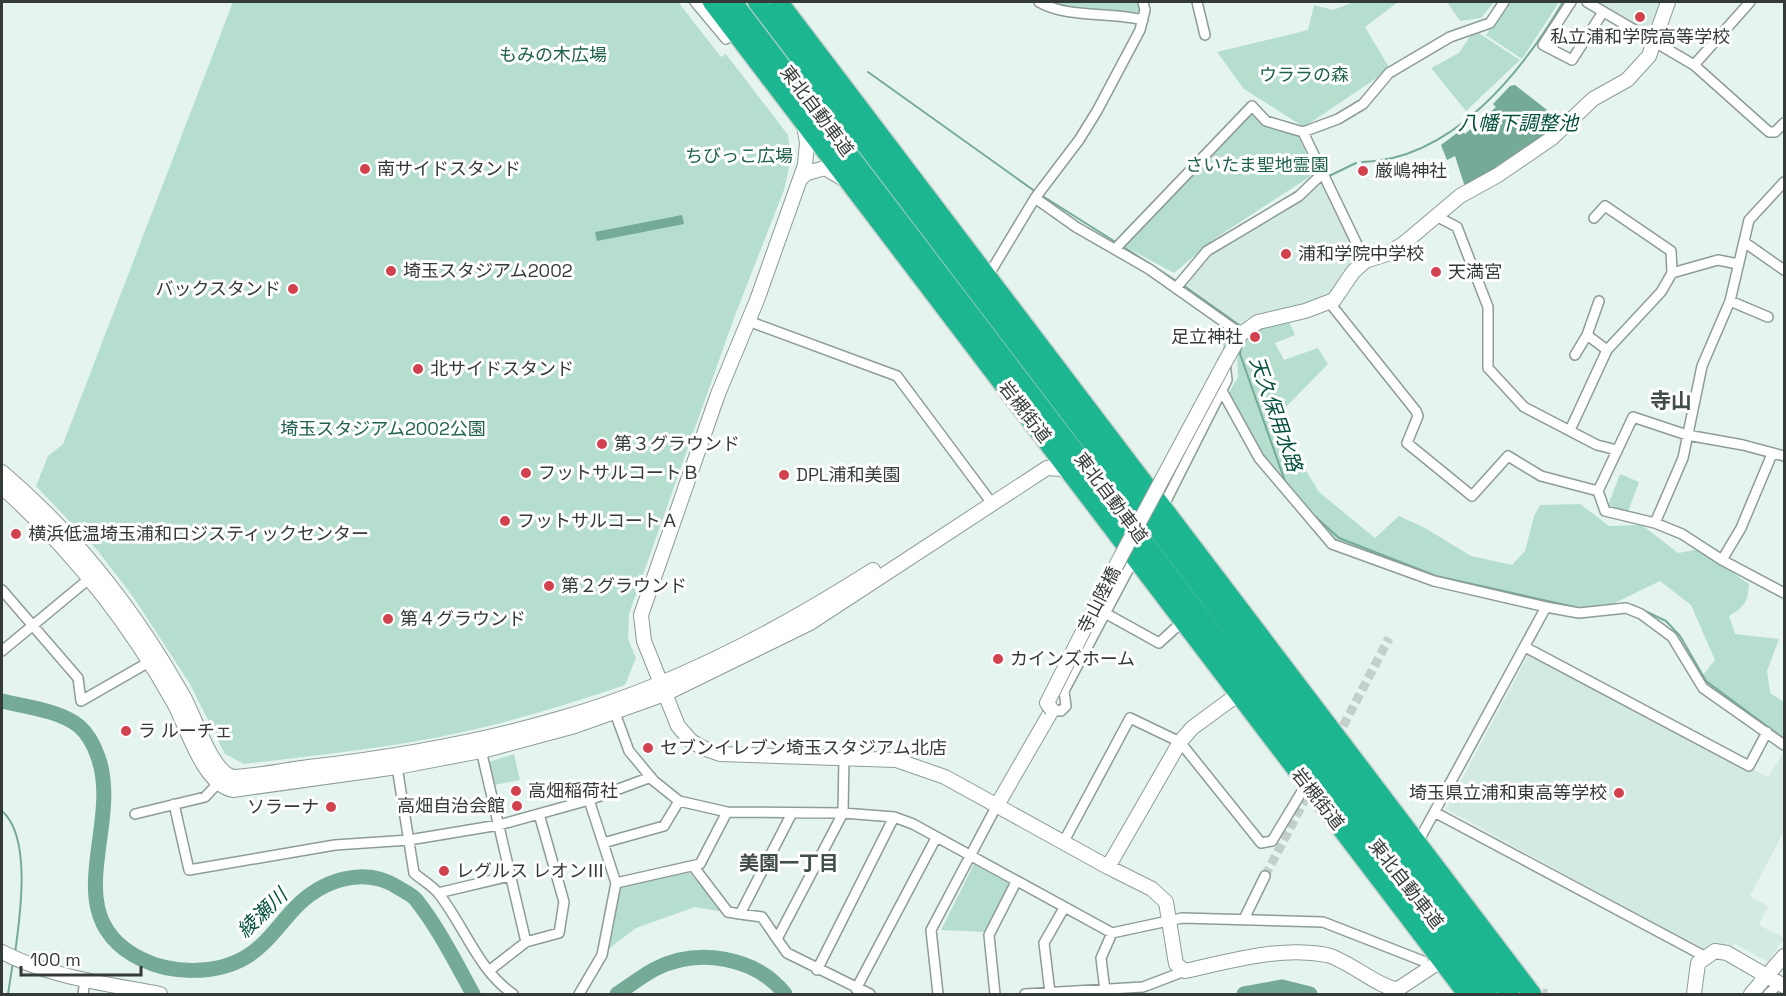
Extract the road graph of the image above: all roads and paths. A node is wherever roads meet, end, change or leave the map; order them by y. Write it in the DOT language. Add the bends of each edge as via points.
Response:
graph roads {
  1 [pos="694,2"];
  2 [pos="712,2"];
  3 [pos="733,2"];
  4 [pos="756,2"];
  5 [pos="779,2"];
  6 [pos="1039,2"];
  7 [pos="1143,2"];
  8 [pos="1197,2"];
  9 [pos="1504,2"];
  10 [pos="1571,2"];
  11 [pos="1587,2"];
  12 [pos="1668,2"];
  13 [pos="1750,2"];
  14 [pos="1603,12"];
  15 [pos="1143,20"];
  16 [pos="728,32"];
  17 [pos="1205,35"];
  18 [pos="1656,42"];
  19 [pos="1694,65"];
  20 [pos="804,123"];
  21 [pos="1785,123"];
  22 [pos="1303,132"];
  23 [pos="1324,172"];
  24 [pos="800,179"];
  25 [pos="1785,182"];
  26 [pos="850,184"];
  27 [pos="1035,198"];
  28 [pos="1436,216"];
  29 [pos="1594,218"];
  30 [pos="1744,242"];
  31 [pos="1115,249"];
  32 [pos="1365,261"];
  33 [pos="1738,264"];
  34 [pos="1785,270"];
  35 [pos="1672,273"];
  36 [pos="988,276"];
  37 [pos="1176,288"];
  38 [pos="1599,301"];
  39 [pos="1730,301"];
  40 [pos="1329,302"];
  41 [pos="1768,317"];
  42 [pos="748,321"];
  43 [pos="1241,334"];
  44 [pos="1587,335"];
  45 [pos="1607,350"];
  46 [pos="1575,355"];
  47 [pos="1225,362"];
  48 [pos="1222,391"];
  49 [pos="1570,430"];
  50 [pos="1687,435"];
  51 [pos="1046,438"];
  52 [pos="1617,450"];
  53 [pos="1772,454"];
  54 [pos="1785,456"];
  55 [pos="2,472"];
  56 [pos="1074,475"];
  57 [pos="2,488"];
  58 [pos="1598,491"];
  59 [pos="988,498"];
  60 [pos="1163,507"];
  61 [pos="1655,523"];
  62 [pos="1135,557"];
  63 [pos="1722,560"];
  64 [pos="90,578"];
  65 [pos="2,590"];
  66 [pos="1785,593"];
  67 [pos="1546,607"];
  68 [pos="1104,613"];
  69 [pos="1183,621"];
  70 [pos="33,625"];
  71 [pos="1524,648"];
  72 [pos="2,651"];
  73 [pos="149,662"];
  74 [pos="662,688"];
  75 [pos="1237,695"];
  76 [pos="1052,710"];
  77 [pos="615,713"];
  78 [pos="1767,732"];
  79 [pos="1180,742"];
  80 [pos="1785,745"];
  81 [pos="481,750"];
  82 [pos="844,757"];
  83 [pos="397,767"];
  84 [pos="651,777"];
  85 [pos="222,780"];
  86 [pos="1307,783"];
  87 [pos="589,800"];
  88 [pos="679,801"];
  89 [pos="174,804"];
  90 [pos="996,807"];
  91 [pos="727,812"];
  92 [pos="792,813"];
  93 [pos="843,813"];
  94 [pos="1436,813"];
  95 [pos="135,814"];
  96 [pos="539,814"];
  97 [pos="894,817"];
  98 [pos="499,825"];
  99 [pos="936,838"];
  100 [pos="409,840"];
  101 [pos="1064,841"];
  102 [pos="1418,842"];
  103 [pos="603,843"];
  104 [pos="970,855"];
  105 [pos="693,866"];
  106 [pos="1108,867"];
  107 [pos="510,876"];
  108 [pos="1265,876"];
  109 [pos="1016,882"];
  110 [pos="616,883"];
  111 [pos="438,893"];
  112 [pos="1064,908"];
  113 [pos="740,914"];
  114 [pos="1244,919"];
  115 [pos="1168,921"];
  116 [pos="1112,933"];
  117 [pos="777,939"];
  118 [pos="526,942"];
  119 [pos="2,952"];
  120 [pos="1704,956"];
  121 [pos="1785,956"];
  122 [pos="1442,960"];
  123 [pos="1423,961"];
  124 [pos="490,970"];
  125 [pos="817,970"];
  126 [pos="1185,971"];
  127 [pos="85,980"];
  128 [pos="1777,982"];
  129 [pos="856,989"];
  130 [pos="1105,991"];
  131 [pos="1391,992"];
  132 [pos="1050,993"];
  133 [pos="82,994"];
  134 [pos="160,994"];
  135 [pos="513,994"];
  136 [pos="579,994"];
  137 [pos="870,994"];
  138 [pos="938,994"];
  139 [pos="994,994"];
  140 [pos="1024,994"];
  141 [pos="1467,994"];
  142 [pos="1488,994"];
  143 [pos="1510,994"];
  144 [pos="1532,994"];
  145 [pos="1694,994"];
  146 [pos="1751,994"];
  147 [pos="1768,994"];
  1 -- 16 [label="street"];
  2 -- 16 [label="highway, 岩槻街道"];
  3 -- 142 [label="highway, 東北自動車道"];
  4 -- 143 [label="highway, 東北自動車道"];
  5 -- 36 [label="highway"];
  6 -- 15 [label="street" via="1061,11 1122,14"];
  7 -- 15 [label="street"];
  8 -- 17 [label="street"];
  9 -- 22 [label="street" via="1490,22 1450,37 1389,73 1363,104 1338,119"];
  10 -- 14 [label="street" via="1543,45 1572,60"];
  11 -- 14 [label="street"];
  12 -- 18 [label="street"];
  13 -- 19 [label="street"];
  14 -- 18 [label="street"];
  15 -- 27 [label="street" via="1079,140"];
  16 -- 20 [label="highway, 岩槻街道"];
  18 -- 19 [label="street"];
  18 -- 28 [label="street" via="1642,66 1627,80 1593,99 1552,138 1460,196"];
  19 -- 21 [label="street" via="1769,132"];
  20 -- 24 [label="street" via="807,152"];
  20 -- 26 [label="highway, 岩槻街道"];
  22 -- 23 [label="street"];
  22 -- 31 [label="street" via="1266,121 1252,106"];
  23 -- 32 [label="street"];
  23 -- 37 [label="street" via="1299,196 1207,251"];
  24 -- 26 [label="street" via="825,168"];
  24 -- 42 [label="street"];
  25 -- 30 [label="street" via="1749,220"];
  26 -- 51 [label="highway, 岩槻街道"];
  27 -- 31 [label="street"];
  27 -- 36 [label="street"];
  28 -- 32 [label="street" via="1403,244"];
  28 -- 49 [label="street" via="1457,227 1488,307 1488,368 1524,407"];
  29 -- 35 [label="street" via="1605,206 1671,251"];
  30 -- 33 [label="street"];
  30 -- 34 [label="street"];
  31 -- 37 [label="street"];
  32 -- 40 [label="street"];
  33 -- 35 [label="street" via="1718,260"];
  33 -- 39 [label="street"];
  35 -- 45 [label="street" via="1661,292"];
  36 -- 60 [label="highway"];
  37 -- 43 [label="street"];
  38 -- 44 [label="street"];
  39 -- 41 [label="street"];
  39 -- 50 [label="street" via="1702,366"];
  40 -- 43 [label="street" via="1258,322"];
  40 -- 58 [label="street" via="1416,411 1418,416 1407,443 1472,496 1508,456 1541,476"];
  42 -- 59 [label="street" via="897,376"];
  42 -- 74 [label="street" via="718,394 641,615 644,641"];
  43 -- 47 [label="street"];
  44 -- 45 [label="street"];
  44 -- 46 [label="street"];
  45 -- 49 [label="street"];
  47 -- 48 [label="street" via="1227,380"];
  47 -- 76 [label="street, 寺山陸橋, bridge" via="1047,703"];
  48 -- 60 [label="street"];
  48 -- 67 [label="street" via="1259,458 1332,544 1434,580"];
  49 -- 52 [label="street" via="1597,445"];
  50 -- 52 [label="street" via="1633,417"];
  50 -- 53 [label="street"];
  50 -- 61 [label="street" via="1675,480"];
  51 -- 56 [label="highway, 岩槻街道"];
  51 -- 59 [label="street" via="1044,463"];
  52 -- 58 [label="street"];
  53 -- 54 [label="street"];
  53 -- 63 [label="street" via="1742,528"];
  55 -- 85 [label="street" via="80,548 129,608 180,690"];
  56 -- 62 [label="highway, 岩槻街道"];
  56 -- 74 [label="street" via="1047,468 810,623 745,657"];
  57 -- 64 [label="street"];
  58 -- 61 [label="street" via="1605,511"];
  59 -- 74 [label="street" via="805,614"];
  60 -- 102 [label="highway"];
  61 -- 63 [label="street" via="1682,534"];
  62 -- 68 [label="street"];
  62 -- 69 [label="highway, 岩槻街道"];
  63 -- 66 [label="street"];
  64 -- 70 [label="street"];
  64 -- 73 [label="street" via="120,614"];
  65 -- 70 [label="street"];
  67 -- 71 [label="street"];
  67 -- 78 [label="street" via="1579,613 1626,608 1648,618 1672,637 1703,688"];
  68 -- 69 [label="street" via="1159,643"];
  68 -- 76 [label="street" via="1064,691 1066,706 1061,711"];
  69 -- 75 [label="highway, 岩槻街道"];
  70 -- 72 [label="street"];
  70 -- 73 [label="street" via="78,678 81,701"];
  71 -- 78 [label="street" via="1749,766"];
  71 -- 94 [label="street"];
  73 -- 85 [label="street" via="210,775"];
  74 -- 77 [label="street"];
  74 -- 82 [label="street" via="678,726 703,748 720,754"];
  74 -- 85 [label="street" via="439,749"];
  75 -- 79 [label="street" via="1192,728"];
  75 -- 86 [label="highway, 岩槻街道"];
  76 -- 90 [label="street"];
  77 -- 81 [label="street" via="533,739"];
  77 -- 84 [label="street" via="629,751"];
  78 -- 80 [label="street"];
  79 -- 86 [label="street" via="1261,843 1272,842"];
  79 -- 101 [label="street" via="1130,718"];
  79 -- 106 [label="street"];
  81 -- 83 [label="street"];
  81 -- 98 [label="street"];
  82 -- 90 [label="street" via="896,759 945,777"];
  82 -- 93 [label="street"];
  83 -- 85 [label="street" via="233,790"];
  83 -- 100 [label="street"];
  84 -- 87 [label="street"];
  84 -- 88 [label="street"];
  85 -- 89 [label="street" via="205,796"];
  86 -- 122 [label="highway, 岩槻街道"];
  87 -- 96 [label="street"];
  87 -- 103 [label="street"];
  88 -- 91 [label="street"];
  88 -- 103 [label="street" via="664,826"];
  89 -- 95 [label="street"];
  89 -- 100 [label="street" via="189,870 335,845"];
  90 -- 101 [label="street"];
  90 -- 104 [label="street"];
  91 -- 92 [label="street"];
  91 -- 105 [label="street" via="700,864"];
  92 -- 93 [label="street"];
  92 -- 113 [label="street"];
  93 -- 97 [label="street"];
  93 -- 117 [label="street"];
  94 -- 102 [label="street"];
  94 -- 120 [label="street"];
  96 -- 98 [label="street"];
  96 -- 118 [label="street" via="564,902 560,933"];
  97 -- 99 [label="street"];
  97 -- 125 [label="street"];
  98 -- 100 [label="street"];
  98 -- 107 [label="street"];
  99 -- 104 [label="street"];
  99 -- 129 [label="street"];
  100 -- 111 [label="street" via="414,873"];
  101 -- 106 [label="street"];
  102 -- 144 [label="highway"];
  103 -- 110 [label="street"];
  104 -- 109 [label="street"];
  104 -- 138 [label="street" via="931,930"];
  105 -- 110 [label="street"];
  105 -- 113 [label="street" via="728,912"];
  106 -- 115 [label="street" via="1152,889 1166,902"];
  107 -- 111 [label="street"];
  107 -- 118 [label="street"];
  108 -- 114 [label="street"];
  109 -- 112 [label="street"];
  109 -- 139 [label="street" via="989,935"];
  110 -- 136 [label="street" via="602,956"];
  111 -- 124 [label="street"];
  112 -- 116 [label="street"];
  112 -- 132 [label="street" via="1044,943"];
  113 -- 117 [label="street" via="762,917"];
  114 -- 115 [label="street"];
  114 -- 123 [label="street" via="1323,922"];
  115 -- 116 [label="street"];
  115 -- 126 [label="street" via="1176,964"];
  116 -- 130 [label="street" via="1101,958"];
  117 -- 125 [label="street" via="787,953"];
  118 -- 124 [label="street"];
  119 -- 127 [label="street" via="16,960"];
  120 -- 128 [label="street" via="1722,951"];
  120 -- 145 [label="street" via="1698,963"];
  121 -- 128 [label="street"];
  122 -- 131 [label="street"];
  122 -- 141 [label="highway, 岩槻街道"];
  124 -- 135 [label="street" via="503,988"];
  125 -- 129 [label="street"];
  126 -- 130 [label="street" via="1143,987"];
  126 -- 131 [label="street" via="1277,953 1329,956 1367,974"];
  127 -- 133 [label="street"];
  127 -- 134 [label="street"];
  128 -- 146 [label="street"];
  128 -- 147 [label="street"];
  129 -- 137 [label="street"];
  130 -- 132 [label="street"];
  132 -- 140 [label="street"];
}
